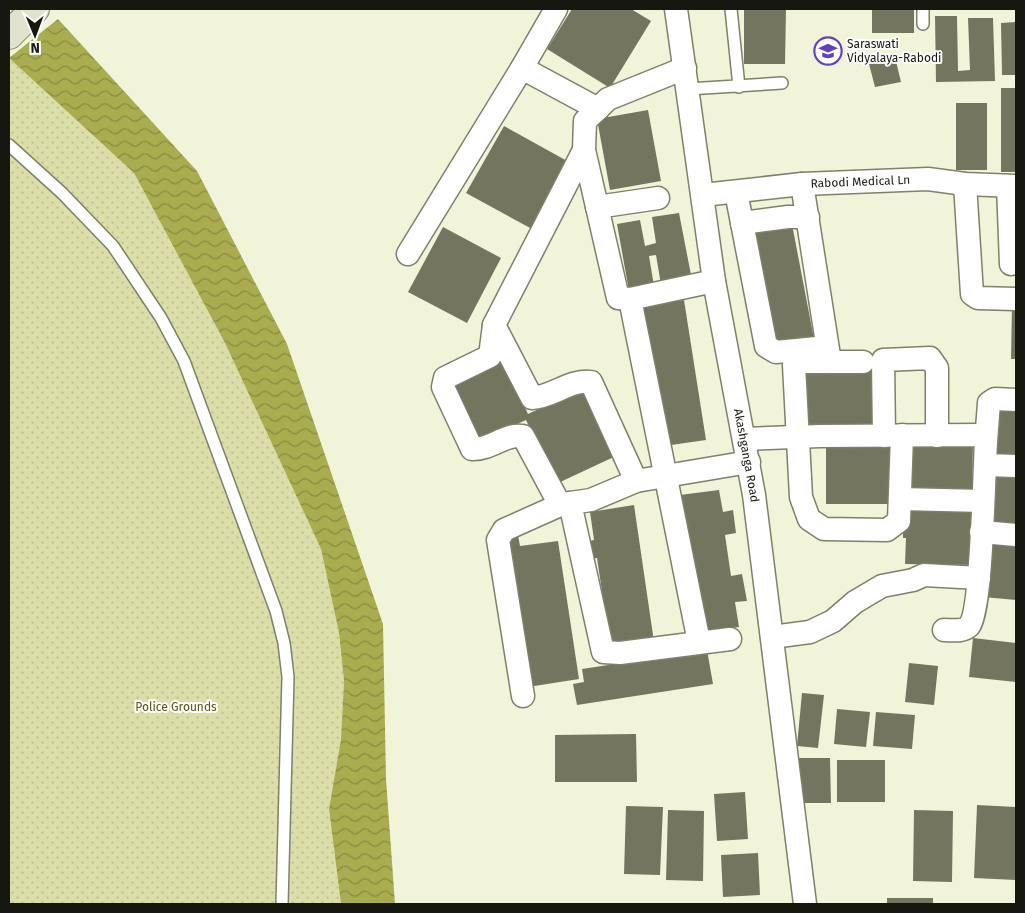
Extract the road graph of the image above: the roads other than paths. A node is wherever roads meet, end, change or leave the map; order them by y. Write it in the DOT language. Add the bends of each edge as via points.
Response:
graph roads {
  1 [pos="35,9"];
  2 [pos="556,9"];
  3 [pos="676,9"];
  4 [pos="731,9"];
  5 [pos="923,9"];
  6 [pos="923,24"];
  7 [pos="9,35"];
  8 [pos="522,68"];
  9 [pos="686,79"];
  10 [pos="782,83"];
  11 [pos="739,87"];
  12 [pos="598,109"];
  13 [pos="9,145"];
  14 [pos="584,150"];
  15 [pos="802,184"];
  16 [pos="965,184"];
  17 [pos="1012,186"];
  18 [pos="736,192"];
  19 [pos="703,195"];
  20 [pos="658,198"];
  21 [pos="597,207"];
  22 [pos="808,217"];
  23 [pos="742,223"];
  24 [pos="408,254"];
  25 [pos="1011,264"];
  26 [pos="714,281"];
  27 [pos="630,299"];
  28 [pos="1016,299"];
  29 [pos="494,325"];
  30 [pos="829,355"];
  31 [pos="863,362"];
  32 [pos="1016,400"];
  33 [pos="893,435"];
  34 [pos="938,436"];
  35 [pos="798,437"];
  36 [pos="744,439"];
  37 [pos="985,454"];
  38 [pos="749,462"];
  39 [pos="1016,466"];
  40 [pos="665,475"];
  41 [pos="636,481"];
  42 [pos="900,499"];
  43 [pos="983,501"];
  44 [pos="565,504"];
  45 [pos="982,532"];
  46 [pos="1016,535"];
  47 [pos="979,578"];
  48 [pos="944,630"];
  49 [pos="772,637"];
  50 [pos="730,639"];
  51 [pos="699,642"];
  52 [pos="523,696"];
  53 [pos="282,904"];
  54 [pos="805,904"];
  1 -- 7 [label="main road"];
  2 -- 8 [label="street"];
  3 -- 9 [label="street, Akashganga Road"];
  4 -- 11 [label="lane"];
  5 -- 6 [label="lane"];
  8 -- 12 [label="street"];
  8 -- 24 [label="street"];
  9 -- 11 [label="lane"];
  9 -- 12 [label="street" via="608,99"];
  9 -- 19 [label="street, Akashganga Road"];
  10 -- 11 [label="lane"];
  12 -- 14 [label="street" via="585,120"];
  13 -- 53 [label="lane" via="113,246 161,318 184,361 276,611 288,677"];
  14 -- 21 [label="street"];
  14 -- 29 [label="street"];
  15 -- 16 [label="street, Rabodi Medical Ln" via="928,179"];
  15 -- 18 [label="street, Rabodi Medical Ln"];
  15 -- 22 [label="street"];
  16 -- 17 [label="street, Rabodi Medical Ln"];
  16 -- 28 [label="street" via="972,294 978,298"];
  17 -- 25 [label="street"];
  18 -- 19 [label="street, Rabodi Medical Ln"];
  18 -- 23 [label="street"];
  19 -- 26 [label="street, Akashganga Road"];
  20 -- 21 [label="street"];
  21 -- 27 [label="street" via="618,298"];
  22 -- 23 [label="street"];
  22 -- 30 [label="street"];
  23 -- 30 [label="street" via="766,346 776,352"];
  26 -- 27 [label="street"];
  26 -- 36 [label="street, Akashganga Road"];
  27 -- 40 [label="street"];
  29 -- 41 [label="street" via="532,398 582,381 591,382"];
  29 -- 44 [label="street" via="490,356 446,378 443,387 472,449 482,449 515,434 523,436"];
  30 -- 31 [label="street"];
  30 -- 35 [label="street" via="794,366"];
  32 -- 37 [label="street" via="995,399 988,403"];
  33 -- 34 [label="street"];
  33 -- 34 [label="street" via="883,360 930,358 937,368"];
  33 -- 35 [label="street"];
  33 -- 42 [label="street"];
  34 -- 37 [label="street" via="981,436"];
  35 -- 36 [label="street"];
  35 -- 42 [label="street" via="801,497 809,519 824,529 888,530 899,521"];
  36 -- 38 [label="street, Akashganga Road"];
  37 -- 39 [label="street"];
  37 -- 43 [label="street"];
  38 -- 40 [label="street"];
  38 -- 49 [label="street, Akashganga Road"];
  40 -- 41 [label="street"];
  40 -- 51 [label="street"];
  41 -- 44 [label="street" via="591,500"];
  42 -- 43 [label="street"];
  43 -- 45 [label="street"];
  44 -- 51 [label="street" via="603,652 620,653"];
  44 -- 52 [label="street" via="504,530 498,540"];
  45 -- 46 [label="street"];
  45 -- 47 [label="street"];
  47 -- 48 [label="street" via="970,625 964,630"];
  47 -- 49 [label="street" via="924,575 882,586 855,602 833,621 810,632"];
  49 -- 54 [label="street, Akashganga Road"];
  50 -- 51 [label="street"];
}
